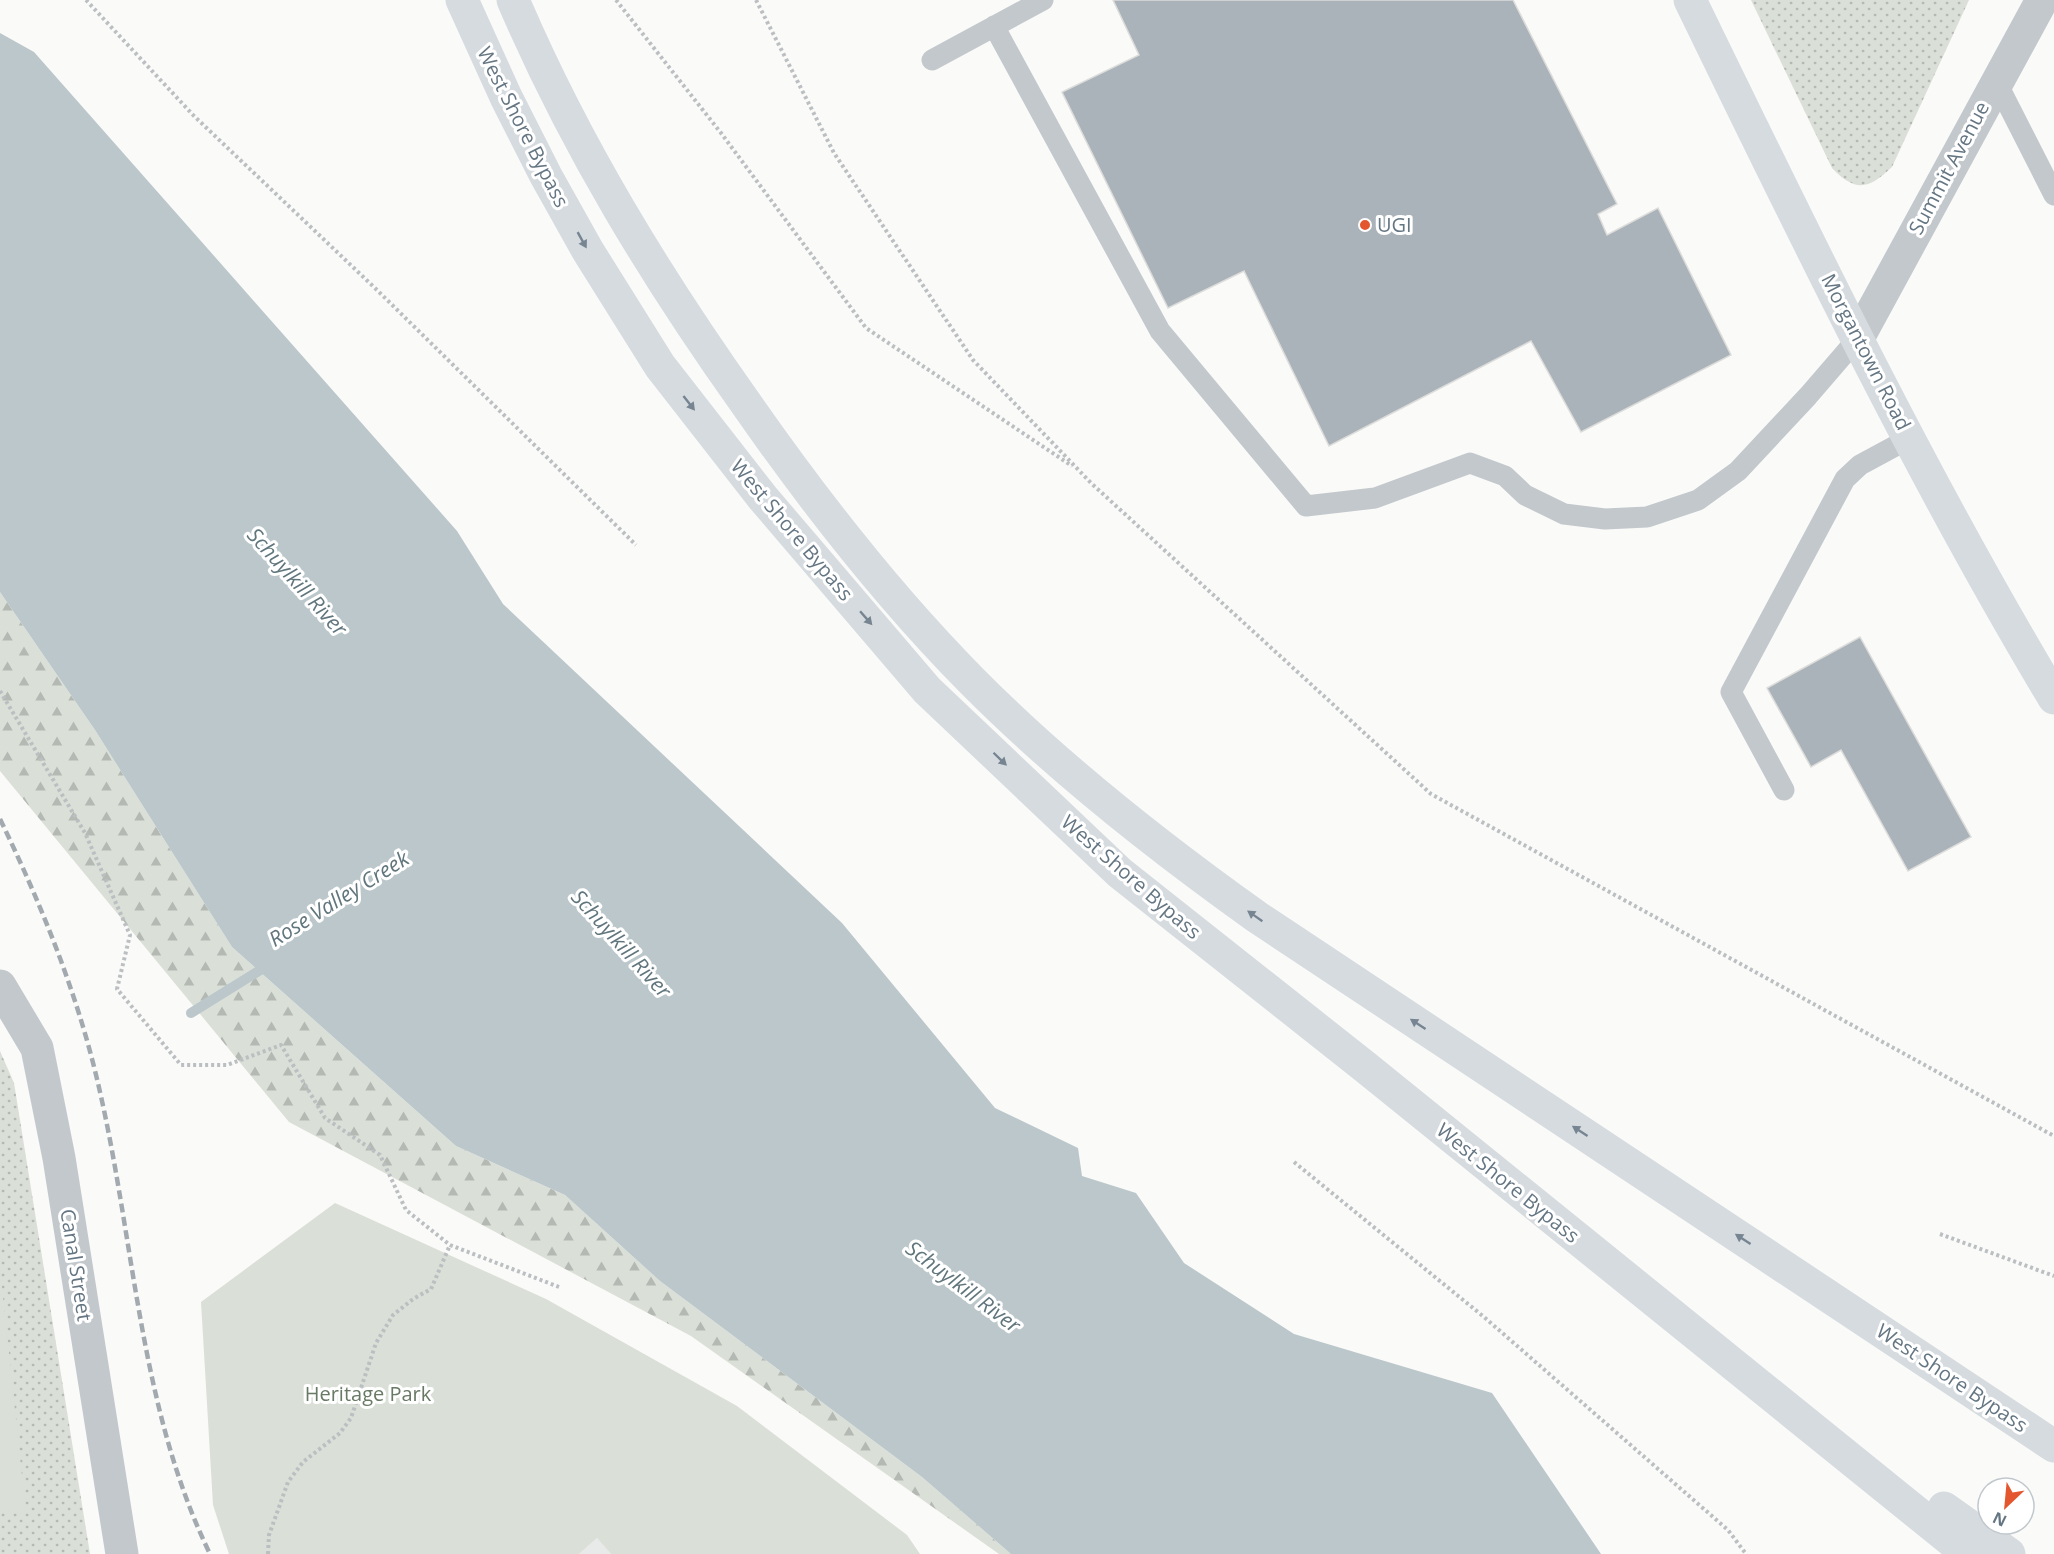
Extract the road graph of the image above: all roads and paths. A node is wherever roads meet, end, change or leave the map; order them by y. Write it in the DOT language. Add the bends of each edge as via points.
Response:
graph roads {
  1 [pos="87,0"];
  2 [pos="462,0"];
  3 [pos="513,0"];
  4 [pos="616,0"];
  5 [pos="756,0"];
  6 [pos="1043,0"];
  7 [pos="1690,0"];
  8 [pos="2042,0"];
  9 [pos="1017,6"];
  10 [pos="994,26"];
  11 [pos="932,60"];
  12 [pos="1996,81"];
  13 [pos="2054,195"];
  14 [pos="1858,338"];
  15 [pos="1910,438"];
  16 [pos="1080,472"];
  17 [pos="636,545"];
  18 [pos="0,691"];
  19 [pos="2054,698"];
  20 [pos="1784,790"];
  21 [pos="0,986"];
  22 [pos="2054,1136"];
  23 [pos="1294,1162"];
  24 [pos="1940,1234"];
  25 [pos="450,1245"];
  26 [pos="1785,1266"];
  27 [pos="2054,1276"];
  28 [pos="559,1287"];
  29 [pos="1693,1331"];
  30 [pos="2054,1446"];
  31 [pos="2054,1466"];
  32 [pos="122,1554"];
  33 [pos="268,1554"];
  34 [pos="1746,1554"];
  35 [pos="1968,1554"];
  36 [pos="2009,1554"];
  1 -- 17 [label="path" via="194,116"];
  2 -- 29 [label="main road, West Shore Bypass, one-way" via="546,176 660,366 763,498 927,690 1120,873"];
  26 -- 3 [label="main road, West Shore Bypass, one-way" via="1267,924 1187,867 1101,799 970,679 906,609 788,465 691,328 579,139"];
  4 -- 16 [label="path" via="866,328"];
  5 -- 16 [label="path" via="834,153 973,360"];
  6 -- 9 [label="lane"];
  7 -- 14 [label="main road, Morgantown Road"];
  8 -- 12 [label="street, Summit Avenue"];
  9 -- 10 [label="lane"];
  10 -- 11 [label="lane"];
  10 -- 14 [label="lane" via="1160,332 1306,507 1375,498 1470,463 1505,476 1525,495 1564,514 1605,519 1647,517 1698,500 1738,471"];
  12 -- 13 [label="lane"];
  12 -- 14 [label="street, Summit Avenue"];
  14 -- 15 [label="main road, Morgantown Road"];
  15 -- 19 [label="main road, Morgantown Road" via="1986,583"];
  15 -- 20 [label="lane" via="1860,465 1845,479 1731,692"];
  16 -- 22 [label="path" via="1431,794"];
  18 -- 25 [label="path" via="85,833 130,935 117,989 181,1065 227,1065 281,1045 325,1118 380,1155 406,1210"];
  21 -- 32 [label="street, Canal Street" via="37,1048 59,1158"];
  23 -- 34 [label="path" via="1484,1317 1728,1530"];
  24 -- 27 [label="path"];
  25 -- 28 [label="path"];
  25 -- 33 [label="path" via="430,1289 393,1316 376,1343 351,1418 340,1433 303,1462 288,1482 269,1535"];
  26 -- 30 [label="main road, West Shore Bypass"];
  26 -- 31 [label="main road"];
  29 -- 35 [label="main road, West Shore Bypass"];
  29 -- 36 [label="main road"];
}
